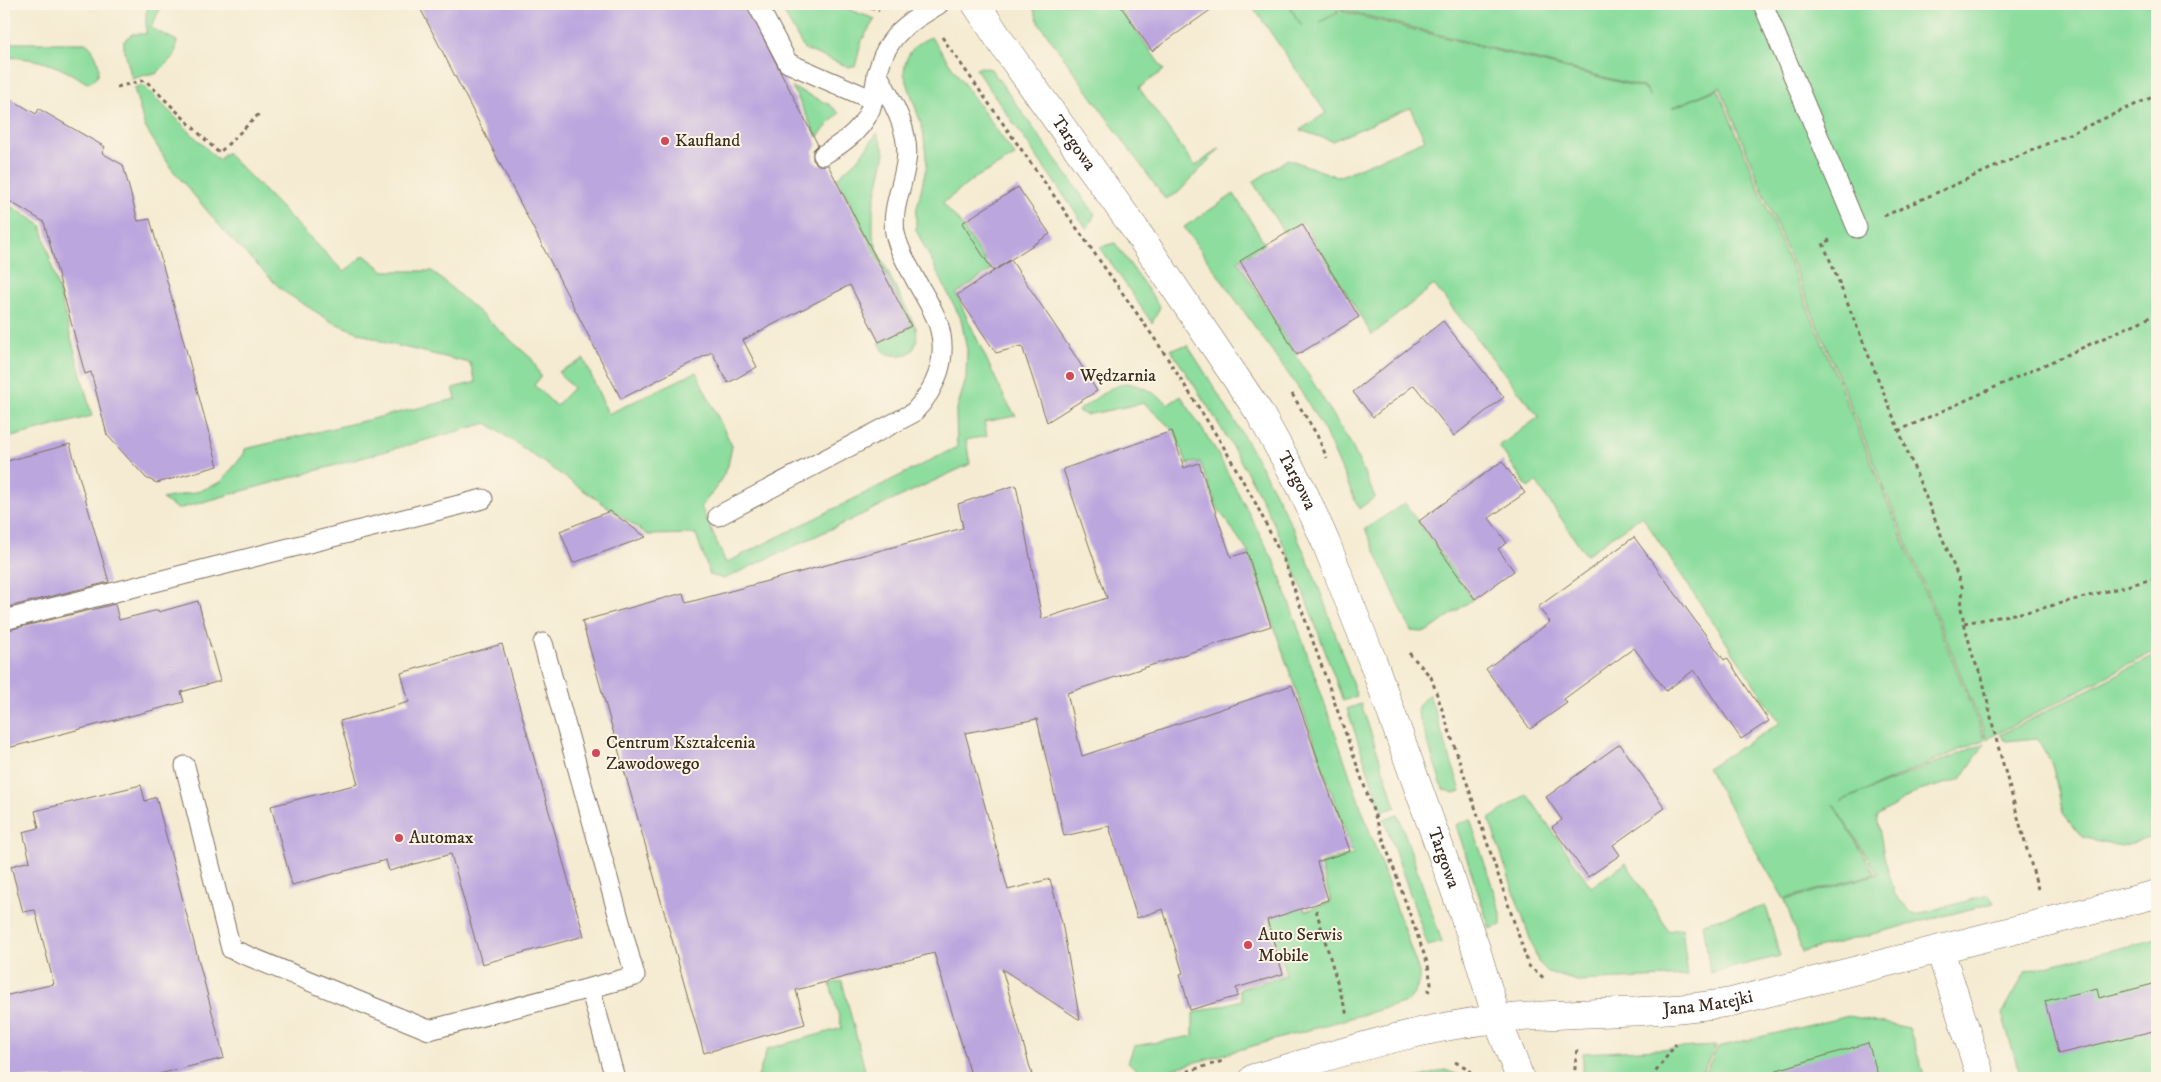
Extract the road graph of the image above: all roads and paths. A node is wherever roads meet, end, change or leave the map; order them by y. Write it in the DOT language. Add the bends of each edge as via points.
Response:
graph roads {
  1 [pos="756,4"];
  2 [pos="863,4"];
  3 [pos="939,4"];
  4 [pos="976,4"];
  5 [pos="1763,4"];
  6 [pos="879,10"];
  7 [pos="965,71"];
  8 [pos="877,73"];
  9 [pos="116,87"];
  10 [pos="2157,95"];
  11 [pos="873,100"];
  12 [pos="259,114"];
  13 [pos="823,155"];
  14 [pos="1857,228"];
  15 [pos="2157,314"];
  16 [pos="1898,431"];
  17 [pos="483,499"];
  18 [pos="718,516"];
  19 [pos="2157,578"];
  20 [pos="4,620"];
  21 [pos="1964,623"];
  22 [pos="543,643"];
  23 [pos="185,766"];
  24 [pos="2157,894"];
  25 [pos="2040,897"];
  26 [pos="1316,910"];
  27 [pos="1518,936"];
  28 [pos="1940,950"];
  29 [pos="1548,980"];
  30 [pos="590,988"];
  31 [pos="1426,998"];
  32 [pos="1497,1019"];
  33 [pos="1681,1037"];
  34 [pos="1577,1046"];
  35 [pos="1358,1049"];
  36 [pos="1452,1061"];
  37 [pos="615,1078"];
  38 [pos="1254,1078"];
  39 [pos="1475,1078"];
  40 [pos="1520,1078"];
  41 [pos="1574,1078"];
  42 [pos="1651,1078"];
  43 [pos="1981,1078"];
  1 -- 11 [label="lane" via="788,63"];
  2 -- 6 [label="path"];
  3 -- 8 [label="lane" via="903,27 889,44"];
  4 -- 32 [label="street, Targowa" via="1259,412 1302,489 1373,662 1476,949"];
  5 -- 14 [label="lane"];
  7 -- 31 [label="path" via="1157,342 1222,444 1277,546 1428,965 1431,984"];
  8 -- 11 [label="lane"];
  8 -- 18 [label="lane" via="894,105 905,139 907,161 895,209 895,233 937,322 942,351 937,379 926,399 913,413"];
  9 -- 12 [label="path" via="145,80 219,153"];
  10 -- 14 [label="path"];
  11 -- 13 [label="lane" via="866,118 855,131"];
  14 -- 16 [label="path" via="1823,243"];
  15 -- 16 [label="path"];
  16 -- 21 [label="path" via="1963,589 1961,608"];
  17 -- 20 [label="lane"];
  19 -- 21 [label="path" via="2031,611"];
  21 -- 25 [label="path" via="1982,677"];
  22 -- 30 [label="lane" via="635,976"];
  23 -- 30 [label="lane" via="231,949 429,1030"];
  24 -- 28 [label="street, Jana Matejki"];
  26 -- 35 [label="path"];
  27 -- 29 [label="path" via="1528,966"];
  28 -- 32 [label="street, Jana Matejki" via="1731,1002 1693,1008"];
  28 -- 43 [label="street"];
  30 -- 37 [label="lane"];
  32 -- 35 [label="street, Jana Matejki" via="1422,1030"];
  32 -- 40 [label="street, Targowa"];
  33 -- 42 [label="path"];
  34 -- 41 [label="path"];
  35 -- 38 [label="street, Jana Matejki"];
  36 -- 39 [label="path" via="1467,1068"];
}
